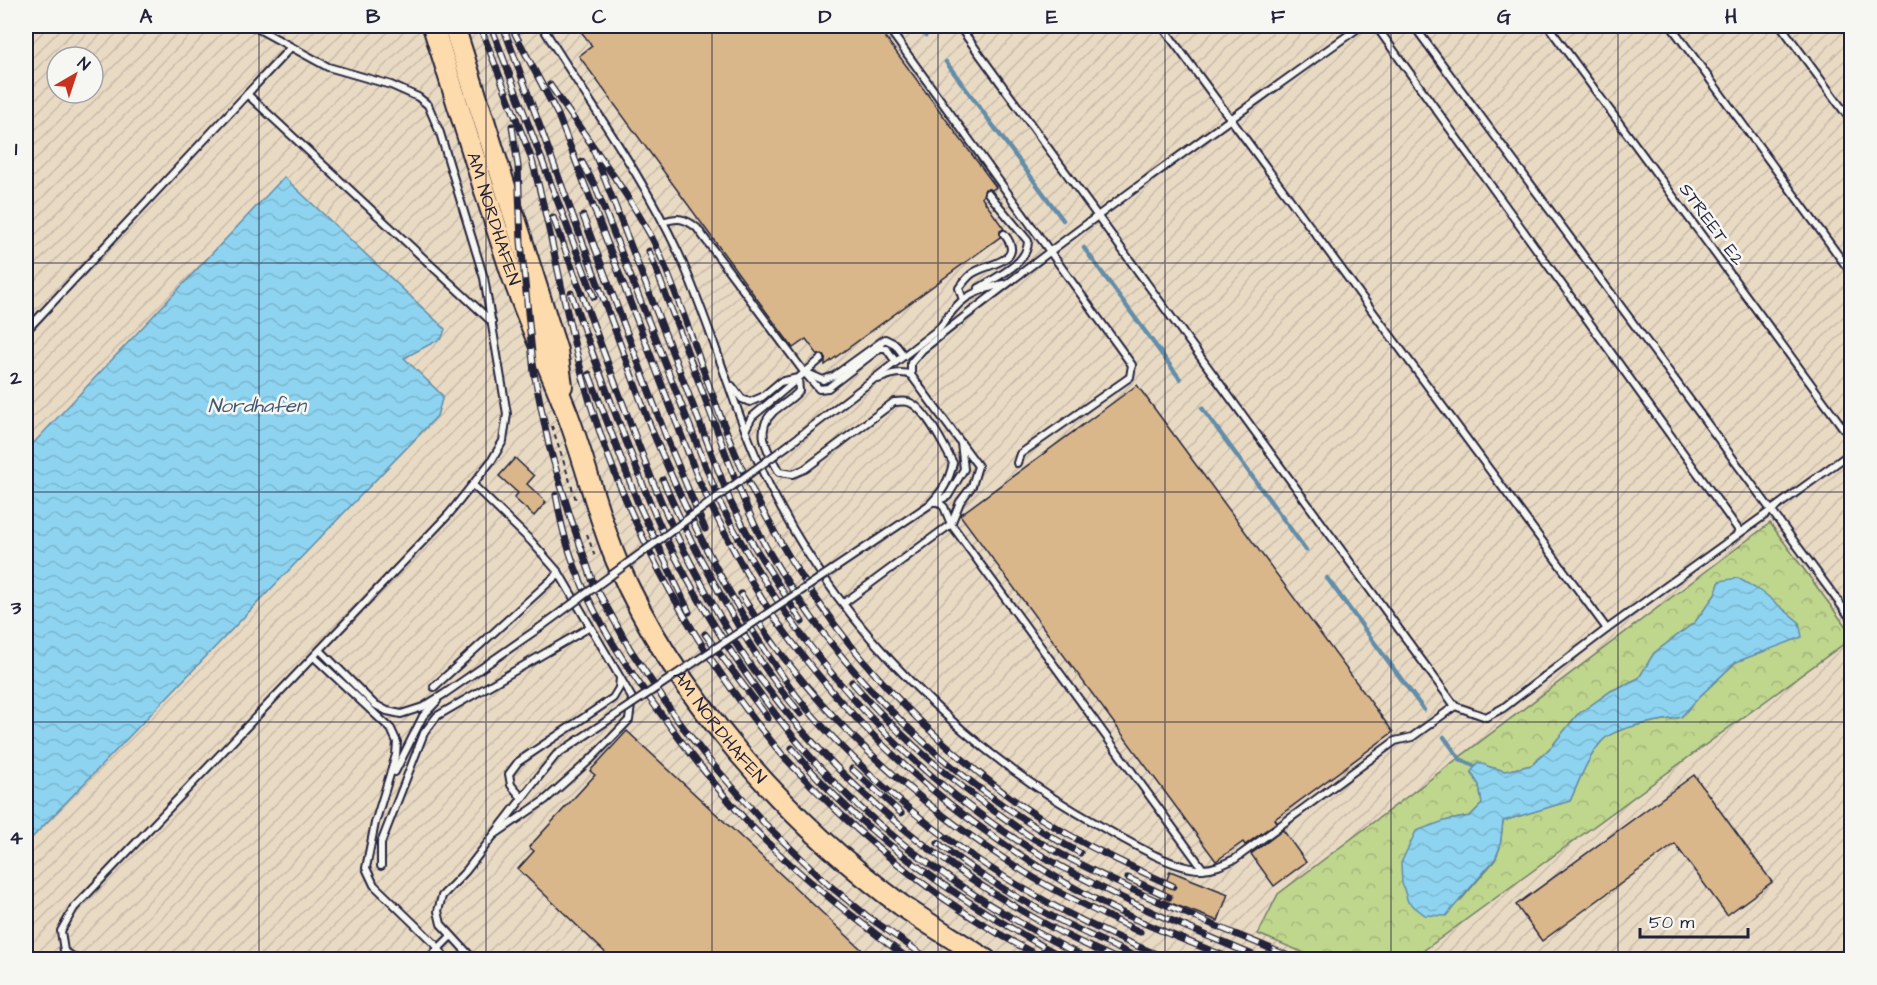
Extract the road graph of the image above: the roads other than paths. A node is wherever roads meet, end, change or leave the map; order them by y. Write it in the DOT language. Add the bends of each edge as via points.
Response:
graph roads {
  1 [pos="254,26"];
  2 [pos="433,26"];
  3 [pos="454,26"];
  4 [pos="542,26"];
  5 [pos="887,26"];
  6 [pos="959,26"];
  7 [pos="1162,26"];
  8 [pos="1361,26"];
  9 [pos="1376,26"];
  10 [pos="1414,26"];
  11 [pos="1548,26"];
  12 [pos="1671,26"];
  13 [pos="1781,26"];
  14 [pos="291,47"];
  15 [pos="247,94"];
  16 [pos="1230,119"];
  17 [pos="1851,122"];
  18 [pos="988,193"];
  19 [pos="1099,216"];
  20 [pos="663,222"];
  21 [pos="1004,234"];
  22 [pos="1051,250"];
  23 [pos="1851,274"];
  24 [pos="1007,283"];
  25 [pos="975,291"];
  26 [pos="963,300"];
  27 [pos="492,322"];
  28 [pos="26,331"];
  29 [pos="904,356"];
  30 [pos="821,359"];
  31 [pos="896,362"];
  32 [pos="804,372"];
  33 [pos="911,375"];
  34 [pos="798,378"];
  35 [pos="728,381"];
  36 [pos="871,382"];
  37 [pos="566,409"];
  38 [pos="745,430"];
  39 [pos="1851,440"];
  40 [pos="961,443"];
  41 [pos="1851,452"];
  42 [pos="1017,463"];
  43 [pos="473,485"];
  44 [pos="937,501"];
  45 [pos="929,505"];
  46 [pos="1770,510"];
  47 [pos="951,524"];
  48 [pos="1740,532"];
  49 [pos="559,573"];
  50 [pos="844,603"];
  51 [pos="1851,620"];
  52 [pos="590,627"];
  53 [pos="1607,629"];
  54 [pos="320,650"];
  55 [pos="314,657"];
  56 [pos="620,678"];
  57 [pos="434,687"];
  58 [pos="444,694"];
  59 [pos="1455,706"];
  60 [pos="387,788"];
  61 [pos="522,798"];
  62 [pos="494,835"];
  63 [pos="381,866"];
  64 [pos="1203,869"];
  65 [pos="451,936"];
  66 [pos="438,946"];
  67 [pos="78,960"];
  68 [pos="426,960"];
  69 [pos="446,960"];
  70 [pos="474,960"];
  71 [pos="986,960"];
  1 -- 14 [label="lane"];
  2 -- 37 [label="main road, AM NORDHAFEN" via="512,275"];
  3 -- 37 [label="main road, AM NORDHAFEN" via="557,351"];
  4 -- 20 [label="lane"];
  5 -- 22 [label="lane"];
  6 -- 19 [label="lane"];
  7 -- 16 [label="lane"];
  8 -- 16 [label="lane"];
  9 -- 48 [label="lane"];
  10 -- 46 [label="lane"];
  11 -- 39 [label="lane, STREET E2"];
  12 -- 23 [label="lane"];
  13 -- 17 [label="lane"];
  14 -- 15 [label="lane"];
  14 -- 27 [label="lane" via="328,67 408,91 428,105 484,278"];
  15 -- 27 [label="lane"];
  15 -- 28 [label="lane"];
  16 -- 19 [label="lane"];
  16 -- 53 [label="lane"];
  18 -- 25 [label="lane" via="1028,241 1028,250 1022,259"];
  19 -- 22 [label="lane"];
  19 -- 59 [label="lane"];
  20 -- 32 [label="lane" via="686,219 697,228"];
  20 -- 35 [label="lane"];
  21 -- 26 [label="lane" via="1010,242 1010,253 1002,263 972,273 959,288"];
  22 -- 24 [label="lane"];
  22 -- 42 [label="lane" via="1132,365 1130,378 1020,454"];
  24 -- 25 [label="lane"];
  24 -- 33 [label="lane" via="922,350 911,363"];
  25 -- 26 [label="lane"];
  26 -- 29 [label="lane" via="940,328"];
  27 -- 43 [label="lane" via="507,414 503,441"];
  29 -- 31 [label="lane"];
  29 -- 32 [label="lane" via="885,339 834,376 823,380"];
  30 -- 32 [label="lane"];
  31 -- 32 [label="lane" via="886,348 880,348 828,388 819,389"];
  31 -- 36 [label="lane"];
  32 -- 34 [label="lane"];
  33 -- 36 [label="lane" via="891,374"];
  33 -- 40 [label="lane"];
  34 -- 35 [label="lane" via="780,382 762,398 750,402 742,399"];
  34 -- 38 [label="lane" via="752,417"];
  34 -- 45 [label="lane" via="799,391 772,412 764,430 765,446 779,472 793,474 805,469 894,402 909,402 919,409 940,438 953,463 943,491"];
  35 -- 38 [label="lane"];
  36 -- 58 [label="lane, bridge"];
  37 -- 71 [label="main road, AM NORDHAFEN" via="617,561 648,622 727,739 835,852 902,905"];
  38 -- 50 [label="lane" via="770,488 798,538"];
  40 -- 44 [label="lane" via="964,469 948,496"];
  40 -- 47 [label="lane" via="978,466 972,486"];
  41 -- 46 [label="lane"];
  43 -- 49 [label="lane"];
  43 -- 54 [label="lane"];
  44 -- 45 [label="lane"];
  44 -- 47 [label="lane"];
  45 -- 61 [label="lane, bridge" via="556,755"];
  46 -- 48 [label="lane"];
  46 -- 51 [label="lane"];
  47 -- 50 [label="lane"];
  47 -- 64 [label="lane"];
  48 -- 53 [label="lane"];
  49 -- 52 [label="lane"];
  49 -- 57 [label="lane"];
  50 -- 64 [label="lane" via="909,681 1015,773 1127,840 1186,868"];
  52 -- 56 [label="lane"];
  52 -- 63 [label="lane" via="437,716 424,733 381,843"];
  53 -- 59 [label="lane" via="1486,717"];
  54 -- 55 [label="lane"];
  54 -- 58 [label="lane" via="374,704 387,711 401,714"];
  55 -- 60 [label="lane" via="391,729 397,742"];
  55 -- 67 [label="lane" via="74,908 61,931 64,951"];
  56 -- 61 [label="lane" via="613,698 518,762 509,774 511,785"];
  56 -- 62 [label="lane" via="632,698 629,720 545,800"];
  58 -- 60 [label="lane" via="423,716"];
  59 -- 64 [label="lane" via="1412,737 1395,741 1235,859"];
  60 -- 66 [label="lane" via="366,868 374,885"];
  61 -- 62 [label="lane"];
  62 -- 65 [label="lane" via="442,897 438,911 441,924"];
  65 -- 66 [label="lane"];
  65 -- 70 [label="lane"];
  66 -- 68 [label="lane"];
  66 -- 69 [label="lane"];
}
